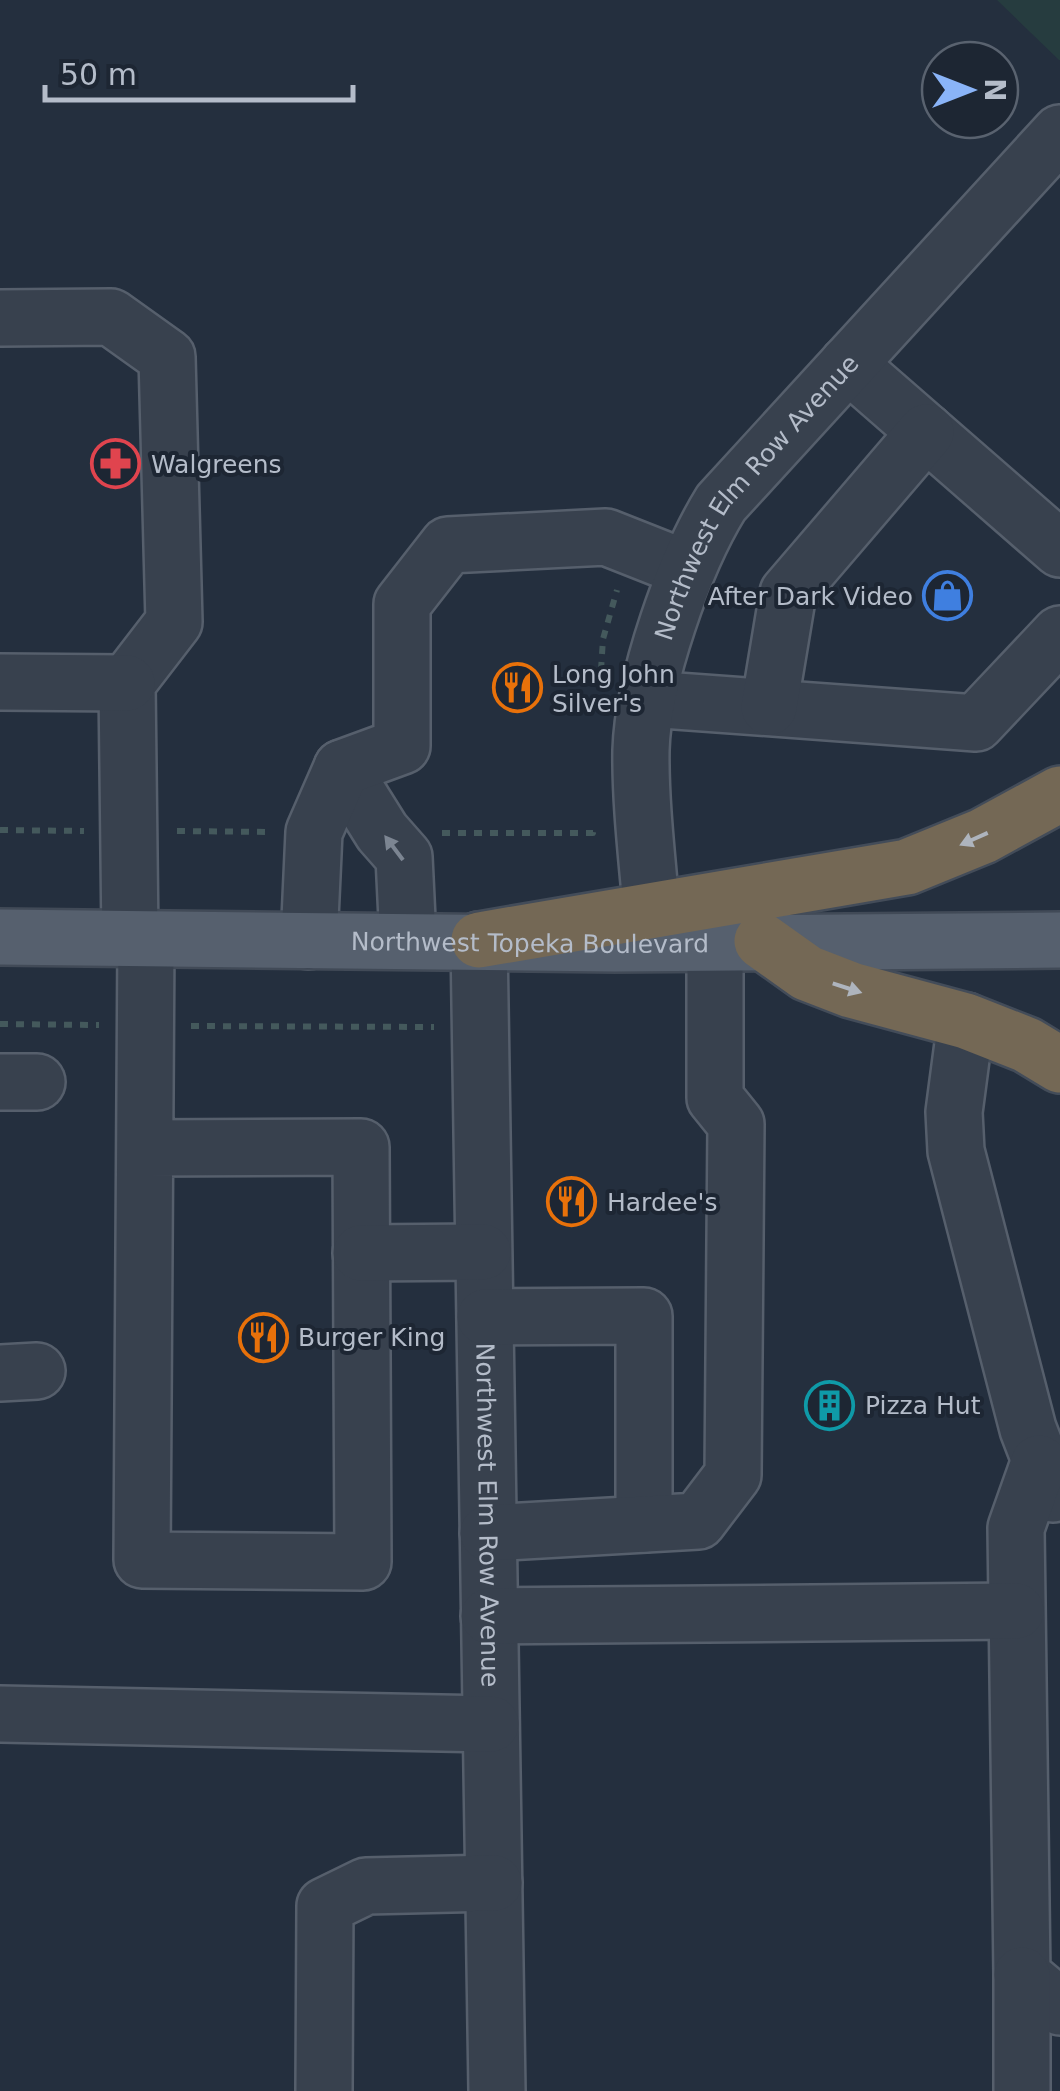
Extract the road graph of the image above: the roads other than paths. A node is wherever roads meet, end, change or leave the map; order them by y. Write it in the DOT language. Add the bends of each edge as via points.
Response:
graph roads {
  1 [pos="1060,133"];
  2 [pos="0,318"];
  3 [pos="848,364"];
  4 [pos="926,432"];
  5 [pos="1060,548"];
  6 [pos="688,569"];
  7 [pos="1060,634"];
  8 [pos="0,682"];
  9 [pos="127,683"];
  10 [pos="649,699"];
  11 [pos="769,708"];
  12 [pos="342,768"];
  13 [pos="1060,794"];
  14 [pos="653,927"];
  15 [pos="0,937"];
  16 [pos="138,938"];
  17 [pos="408,940"];
  18 [pos="479,940"];
  19 [pos="1060,940"];
  20 [pos="310,941"];
  21 [pos="739,941"];
  22 [pos="966,1021"];
  23 [pos="1060,1065"];
  24 [pos="145,1148"];
  25 [pos="484,1252"];
  26 [pos="361,1253"];
  27 [pos="485,1317"];
  28 [pos="1049,1484"];
  29 [pos="644,1524"];
  30 [pos="488,1532"];
  31 [pos="1016,1611"];
  32 [pos="489,1616"];
  33 [pos="0,1714"];
  34 [pos="491,1724"];
  35 [pos="494,1883"];
  36 [pos="1041,1991"];
  37 [pos="324,2091"];
  38 [pos="496,2091"];
  39 [pos="1022,2091"];
  1 -- 3 [label="street, Northwest Elm Row Avenue"];
  2 -- 9 [label="street" via="111,317 167,357 174,622"];
  3 -- 4 [label="street"];
  3 -- 6 [label="street, Northwest Elm Row Avenue" via="721,503"];
  4 -- 5 [label="street"];
  4 -- 11 [label="street" via="788,593"];
  6 -- 10 [label="street, Northwest Elm Row Avenue"];
  6 -- 12 [label="street" via="606,537 448,545 402,604 402,746"];
  7 -- 11 [label="street" via="976,723"];
  8 -- 9 [label="street"];
  9 -- 16 [label="street"];
  10 -- 11 [label="street"];
  10 -- 14 [label="street, Northwest Elm Row Avenue" via="641,749"];
  17 -- 12 [label="street, one-way" via="404,857"];
  12 -- 20 [label="street" via="314,832"];
  13 -- 14 [label="highway, one-way" via="907,868"];
  14 -- 18 [label="highway"];
  14 -- 21 [label="main road, Northwest Topeka Boulevard"];
  15 -- 16 [label="main road, Northwest Topeka Boulevard"];
  16 -- 20 [label="main road, Northwest Topeka Boulevard"];
  16 -- 24 [label="street" via="146,1026"];
  17 -- 18 [label="main road, Northwest Topeka Boulevard"];
  17 -- 20 [label="main road, Northwest Topeka Boulevard"];
  18 -- 25 [label="street, Northwest Elm Row Avenue"];
  19 -- 21 [label="main road, Northwest Topeka Boulevard"];
  21 -- 22 [label="highway, one-way" via="851,990"];
  21 -- 29 [label="street" via="716,1098 736,1124 733,1475 698,1521"];
  22 -- 23 [label="highway"];
  22 -- 28 [label="street" via="954,1112 956,1152"];
  24 -- 26 [label="street" via="361,1146"];
  24 -- 26 [label="street" via="142,1560 363,1562"];
  25 -- 26 [label="street"];
  25 -- 27 [label="street, Northwest Elm Row Avenue"];
  27 -- 29 [label="street" via="644,1316"];
  27 -- 30 [label="street, Northwest Elm Row Avenue"];
  28 -- 31 [label="street" via="1016,1528"];
  29 -- 30 [label="street"];
  30 -- 32 [label="street, Northwest Elm Row Avenue"];
  31 -- 32 [label="street"];
  31 -- 36 [label="street"];
  32 -- 34 [label="street, Northwest Elm Row Avenue"];
  33 -- 34 [label="street"];
  34 -- 35 [label="street, Northwest Elm Row Avenue"];
  35 -- 37 [label="street" via="366,1886 325,1906"];
  35 -- 38 [label="street, Northwest Elm Row Avenue"];
  36 -- 39 [label="street"];
}
